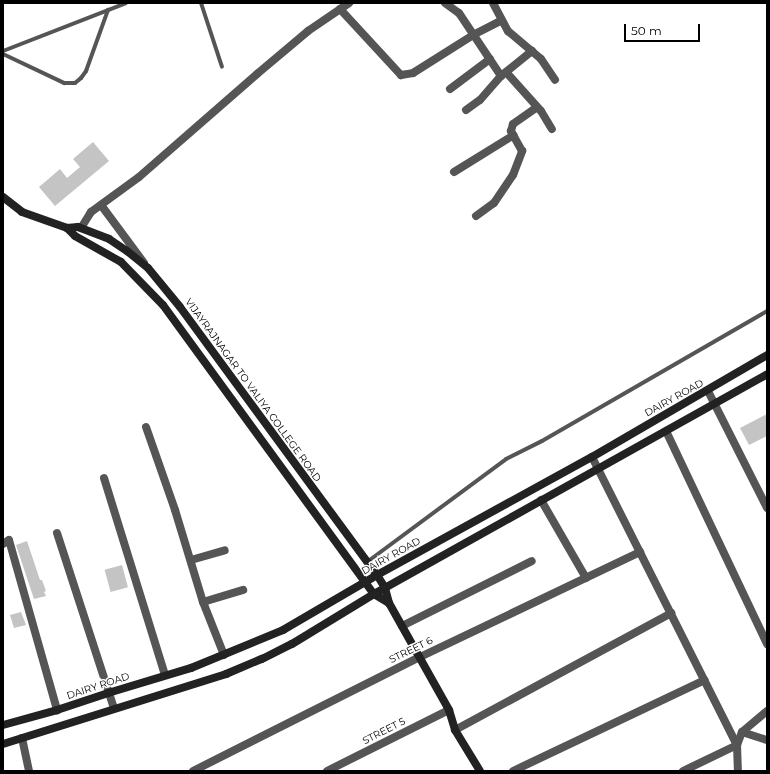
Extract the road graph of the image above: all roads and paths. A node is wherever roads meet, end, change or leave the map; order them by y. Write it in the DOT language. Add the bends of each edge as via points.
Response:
graph roads {
  1 [pos="126,3"];
  2 [pos="200,3"];
  3 [pos="349,3"];
  4 [pos="445,3"];
  5 [pos="493,3"];
  6 [pos="340,9"];
  7 [pos="108,10"];
  8 [pos="501,21"];
  9 [pos="473,35"];
  10 [pos="532,51"];
  11 [pos="3,53"];
  12 [pos="490,60"];
  13 [pos="222,67"];
  14 [pos="504,74"];
  15 [pos="555,80"];
  16 [pos="450,89"];
  17 [pos="537,107"];
  18 [pos="466,110"];
  19 [pos="552,129"];
  20 [pos="514,135"];
  21 [pos="454,172"];
  22 [pos="3,197"];
  23 [pos="102,204"];
  24 [pos="476,216"];
  25 [pos="67,228"];
  26 [pos="81,228"];
  27 [pos="148,268"];
  28 [pos="767,311"];
  29 [pos="767,355"];
  30 [pos="767,374"];
  31 [pos="708,391"];
  32 [pos="715,403"];
  33 [pos="146,427"];
  34 [pos="666,430"];
  35 [pos="592,457"];
  36 [pos="598,469"];
  37 [pos="104,478"];
  38 [pos="541,500"];
  39 [pos="767,508"];
  40 [pos="57,533"];
  41 [pos="3,544"];
  42 [pos="225,550"];
  43 [pos="640,552"];
  44 [pos="191,560"];
  45 [pos="532,561"];
  46 [pos="368,562"];
  47 [pos="377,575"];
  48 [pos="586,578"];
  49 [pos="366,581"];
  50 [pos="385,588"];
  51 [pos="243,590"];
  52 [pos="374,594"];
  53 [pos="203,602"];
  54 [pos="389,603"];
  55 [pos="671,612"];
  56 [pos="402,626"];
  57 [pos="767,644"];
  58 [pos="224,655"];
  59 [pos="420,657"];
  60 [pos="165,676"];
  61 [pos="705,680"];
  62 [pos="108,693"];
  63 [pos="114,708"];
  64 [pos="57,710"];
  65 [pos="449,710"];
  66 [pos="767,711"];
  67 [pos="3,725"];
  68 [pos="455,730"];
  69 [pos="742,732"];
  70 [pos="22,738"];
  71 [pos="767,740"];
  72 [pos="3,744"];
  73 [pos="737,745"];
  74 [pos="29,771"];
  75 [pos="193,771"];
  76 [pos="327,771"];
  77 [pos="480,771"];
  78 [pos="513,771"];
  79 [pos="683,771"];
  80 [pos="738,771"];
  1 -- 7 [label="lane"];
  2 -- 13 [label="lane"];
  3 -- 6 [label="street"];
  4 -- 9 [label="street" via="459,13"];
  5 -- 8 [label="street"];
  6 -- 9 [label="street" via="401,75 413,73"];
  6 -- 23 [label="street" via="308,31 139,177"];
  7 -- 11 [label="lane"];
  7 -- 11 [label="lane" via="86,71 75,83 64,83"];
  8 -- 9 [label="street"];
  8 -- 10 [label="street" via="512,35"];
  9 -- 12 [label="street"];
  10 -- 14 [label="street"];
  10 -- 15 [label="street" via="542,59"];
  12 -- 14 [label="street"];
  12 -- 16 [label="street"];
  14 -- 17 [label="street"];
  14 -- 18 [label="street" via="480,100"];
  17 -- 19 [label="street"];
  17 -- 20 [label="street" via="513,124 511,128"];
  20 -- 21 [label="street"];
  20 -- 24 [label="street" via="522,151 513,175 494,204"];
  22 -- 25 [label="main road, VIJAYRAJNAGAR TO VALIYA COLLEGE ROAD" via="22,212"];
  23 -- 26 [label="street" via="91,212"];
  23 -- 27 [label="street"];
  25 -- 26 [label="main road, VIJAYRAJNAGAR TO VALIYA COLLEGE ROAD"];
  25 -- 49 [label="main road, VIJAYRAJNAGAR TO VALIYA COLLEGE ROAD" via="75,236 121,262 163,305"];
  26 -- 27 [label="main road, VIJAYRAJNAGAR TO VALIYA COLLEGE ROAD" via="109,239"];
  27 -- 46 [label="main road, VIJAYRAJNAGAR TO VALIYA COLLEGE ROAD" via="180,307"];
  28 -- 46 [label="lane" via="542,441 506,459"];
  29 -- 31 [label="main road, DAIRY ROAD"];
  30 -- 32 [label="main road"];
  31 -- 32 [label="street"];
  31 -- 35 [label="main road, DAIRY ROAD"];
  32 -- 34 [label="main road"];
  32 -- 39 [label="street"];
  33 -- 44 [label="street"];
  34 -- 36 [label="main road"];
  34 -- 57 [label="street"];
  35 -- 36 [label="street"];
  35 -- 47 [label="main road, DAIRY ROAD"];
  36 -- 38 [label="main road"];
  36 -- 43 [label="street"];
  37 -- 60 [label="street"];
  38 -- 48 [label="street"];
  38 -- 50 [label="main road"];
  40 -- 62 [label="street"];
  41 -- 64 [label="street" via="9,540"];
  42 -- 44 [label="street"];
  43 -- 48 [label="street, STREET 6"];
  43 -- 55 [label="street"];
  44 -- 53 [label="street"];
  45 -- 56 [label="street"];
  46 -- 47 [label="main road, VIJAYRAJNAGAR TO VALIYA COLLEGE ROAD"];
  47 -- 49 [label="main road, DAIRY ROAD"];
  47 -- 50 [label="main road, VIJAYRAJNAGAR TO VALIYA COLLEGE ROAD"];
  48 -- 59 [label="street, STREET 6"];
  49 -- 52 [label="main road, VIJAYRAJNAGAR TO VALIYA COLLEGE ROAD"];
  49 -- 58 [label="main road, DAIRY ROAD" via="283,630"];
  50 -- 52 [label="main road"];
  50 -- 54 [label="main road, VIJAYRAJNAGAR TO VALIYA COLLEGE ROAD"];
  51 -- 53 [label="street"];
  52 -- 54 [label="main road, VIJAYRAJNAGAR TO VALIYA COLLEGE ROAD"];
  52 -- 63 [label="main road" via="292,644 262,659 226,674"];
  53 -- 58 [label="street"];
  54 -- 56 [label="main road, VIJAYRAJNAGAR TO VALIYA COLLEGE ROAD"];
  55 -- 61 [label="street"];
  55 -- 68 [label="street"];
  56 -- 59 [label="main road, VIJAYRAJNAGAR TO VALIYA COLLEGE ROAD"];
  58 -- 60 [label="main road, DAIRY ROAD"];
  59 -- 65 [label="main road, VIJAYRAJNAGAR TO VALIYA COLLEGE ROAD"];
  59 -- 75 [label="street, STREET 6"];
  60 -- 62 [label="main road, DAIRY ROAD"];
  61 -- 73 [label="street"];
  61 -- 78 [label="street"];
  62 -- 63 [label="street"];
  62 -- 64 [label="main road, DAIRY ROAD"];
  63 -- 70 [label="main road"];
  64 -- 67 [label="main road, DAIRY ROAD"];
  65 -- 68 [label="main road, VIJAYRAJNAGAR TO VALIYA COLLEGE ROAD"];
  65 -- 76 [label="street, STREET 5"];
  66 -- 69 [label="street"];
  68 -- 77 [label="main road, VIJAYRAJNAGAR TO VALIYA COLLEGE ROAD"];
  69 -- 71 [label="street"];
  69 -- 73 [label="street"];
  70 -- 72 [label="main road"];
  70 -- 74 [label="street"];
  73 -- 79 [label="street"];
  73 -- 80 [label="street"];
}
